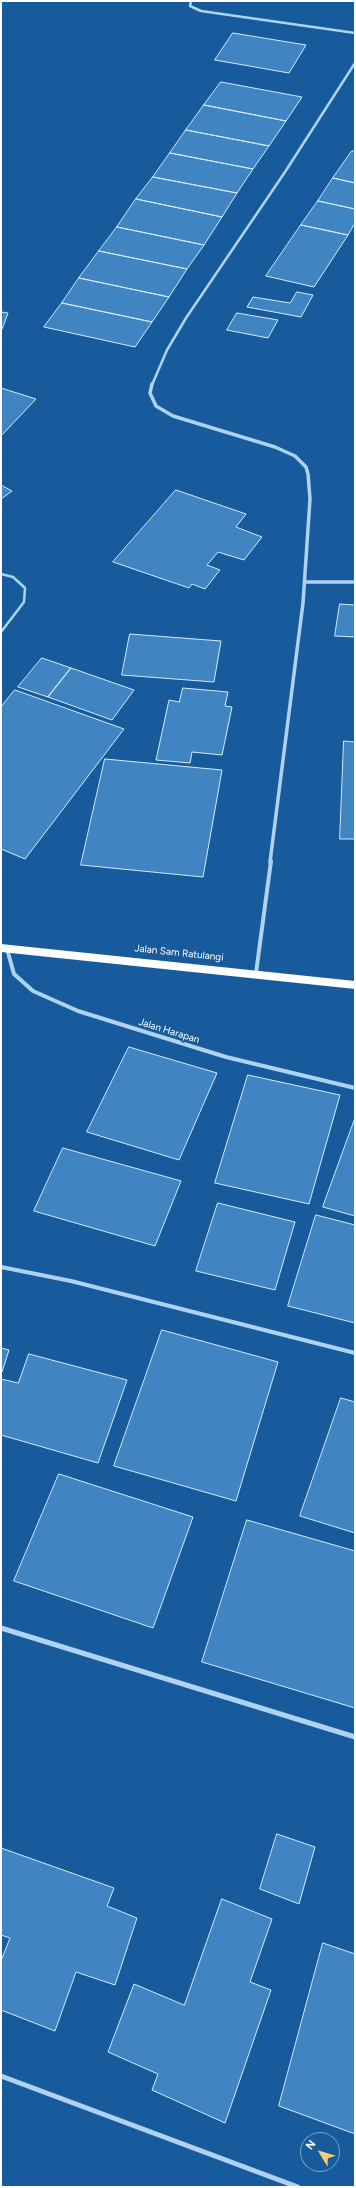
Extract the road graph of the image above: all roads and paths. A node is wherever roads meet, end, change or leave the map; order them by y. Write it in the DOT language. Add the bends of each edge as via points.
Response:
graph roads {
  1 [pos="191,1"];
  2 [pos="355,33"];
  3 [pos="355,63"];
  4 [pos="1,574"];
  5 [pos="306,582"];
  6 [pos="355,582"];
  7 [pos="1,632"];
  8 [pos="4,948"];
  9 [pos="256,973"];
  10 [pos="355,985"];
  11 [pos="355,1088"];
  12 [pos="1,1267"];
  13 [pos="355,1353"];
  14 [pos="1,1628"];
  15 [pos="355,1737"];
  16 [pos="1,2076"];
  17 [pos="298,2187"];
  1 -- 2 [label="street" via="190,6 201,11"];
  3 -- 5 [label="street" via="183,323 155,371 150,393 153,404 165,412 186,421 280,449 298,458 305,466 309,482"];
  4 -- 7 [label="lane" via="13,577 25,588 24,602"];
  5 -- 6 [label="street"];
  5 -- 9 [label="street"];
  8 -- 9 [label="highway, Jalan Sam Ratulangi"];
  8 -- 11 [label="street, Jalan Harapan" via="14,974 33,991 78,1011 226,1056"];
  9 -- 10 [label="highway, Jalan Sam Ratulangi"];
  12 -- 13 [label="street" via="71,1281"];
  14 -- 15 [label="street"];
  16 -- 17 [label="street"];
}
